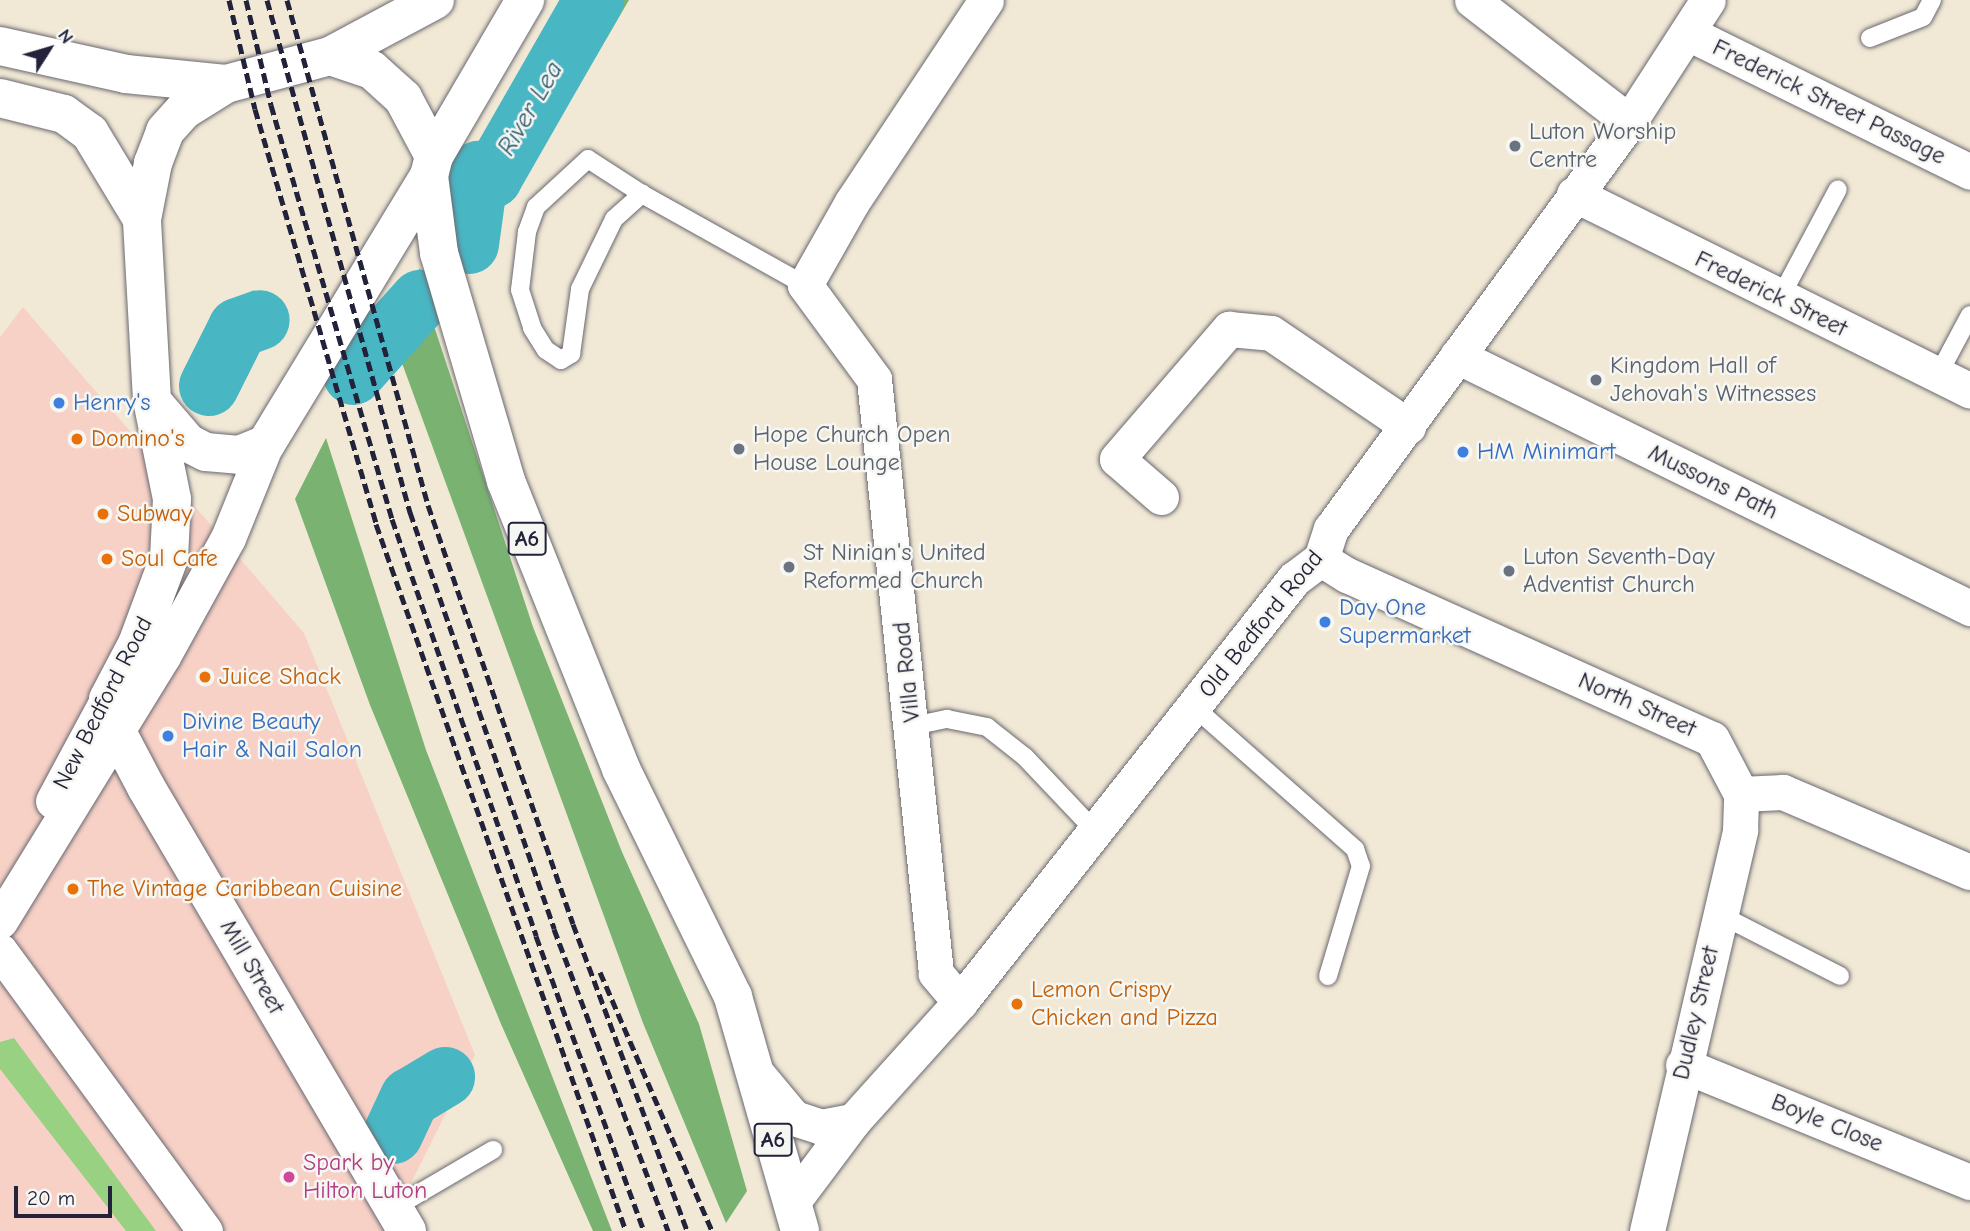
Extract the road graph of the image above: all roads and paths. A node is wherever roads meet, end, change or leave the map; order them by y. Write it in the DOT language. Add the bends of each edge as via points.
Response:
graph roads {
  1 [pos="435,0"];
  2 [pos="525,0"];
  3 [pos="986,0"];
  4 [pos="1472,0"];
  5 [pos="1708,0"];
  6 [pos="1932,0"];
  7 [pos="1688,33"];
  8 [pos="1870,38"];
  9 [pos="0,46"];
  10 [pos="330,56"];
  11 [pos="226,84"];
  12 [pos="0,98"];
  13 [pos="1629,122"];
  14 [pos="431,166"];
  15 [pos="1970,172"];
  16 [pos="1838,189"];
  17 [pos="642,194"];
  18 [pos="1574,194"];
  19 [pos="142,219"];
  20 [pos="805,285"];
  21 [pos="1780,298"];
  22 [pos="1970,315"];
  23 [pos="1457,356"];
  24 [pos="1938,375"];
  25 [pos="1970,391"];
  26 [pos="152,400"];
  27 [pos="1408,426"];
  28 [pos="266,444"];
  29 [pos="1161,497"];
  30 [pos="1321,559"];
  31 [pos="1970,608"];
  32 [pos="1194,708"];
  33 [pos="113,715"];
  34 [pos="913,726"];
  35 [pos="1741,794"];
  36 [pos="1093,829"];
  37 [pos="1970,872"];
  38 [pos="1719,914"];
  39 [pos="0,916"];
  40 [pos="0,921"];
  41 [pos="0,951"];
  42 [pos="1328,976"];
  43 [pos="1840,976"];
  44 [pos="960,1002"];
  45 [pos="1683,1065"];
  46 [pos="758,1075"];
  47 [pos="853,1121"];
  48 [pos="493,1150"];
  49 [pos="1970,1182"];
  50 [pos="400,1220"];
  51 [pos="787,1222"];
  52 [pos="205,1231"];
  53 [pos="1647,1231"];
  1 -- 10 [label="highway"];
  2 -- 14 [label="highway"];
  3 -- 20 [label="street" via="852,202"];
  4 -- 13 [label="street"];
  5 -- 7 [label="street, Old Bedford Road"];
  6 -- 8 [label="lane" via="1923,17"];
  7 -- 13 [label="street, Old Bedford Road"];
  7 -- 15 [label="street, Frederick Street Passage"];
  9 -- 11 [label="highway" via="126,74"];
  10 -- 11 [label="highway"];
  10 -- 14 [label="highway" via="372,70 403,98"];
  11 -- 19 [label="highway" via="184,110 165,131 153,163"];
  12 -- 19 [label="highway" via="64,114 90,134"];
  13 -- 18 [label="street, Old Bedford Road"];
  14 -- 28 [label="highway"];
  14 -- 46 [label="highway, A6" via="439,253 506,481 621,769 733,997"];
  16 -- 21 [label="lane"];
  17 -- 17 [label="lane" via="614,219 580,289 571,355 561,360 546,350 532,328 520,290 527,232 536,207 588,159"];
  17 -- 20 [label="lane"];
  18 -- 21 [label="street, Frederick Street"];
  18 -- 23 [label="street, Old Bedford Road"];
  19 -- 26 [label="highway, New Bedford Road"];
  20 -- 34 [label="street, Villa Road" via="874,379"];
  21 -- 24 [label="street, Frederick Street"];
  22 -- 24 [label="lane"];
  23 -- 27 [label="street, Old Bedford Road"];
  23 -- 31 [label="street, Mussons Path"];
  24 -- 25 [label="street, Frederick Street"];
  26 -- 28 [label="highway" via="179,435 206,452 239,455"];
  26 -- 33 [label="highway, New Bedford Road" via="171,475 169,558"];
  27 -- 29 [label="street" via="1271,333 1229,329 1117,459"];
  27 -- 30 [label="street, Old Bedford Road" via="1331,529"];
  28 -- 33 [label="street, New Bedford Road" via="228,538"];
  30 -- 32 [label="street, Old Bedford Road" via="1294,579"];
  30 -- 35 [label="street, North Street" via="1347,575 1712,739"];
  32 -- 36 [label="street, Old Bedford Road"];
  32 -- 42 [label="lane" via="1355,849 1361,866"];
  33 -- 39 [label="street, New Bedford Road" via="73,759"];
  33 -- 40 [label="street, New Bedford Road"];
  33 -- 50 [label="highway, Mill Street"];
  34 -- 36 [label="lane" via="947,719 986,727 1025,757"];
  34 -- 44 [label="street, Villa Road" via="936,973"];
  35 -- 37 [label="street" via="1783,792"];
  35 -- 38 [label="street, Dudley Street" via="1740,830"];
  36 -- 44 [label="street, Old Bedford Road"];
  38 -- 43 [label="lane"];
  38 -- 45 [label="street, Dudley Street"];
  41 -- 52 [label="street"];
  44 -- 47 [label="street, Old Bedford Road"];
  45 -- 49 [label="street, Boyle Close"];
  45 -- 53 [label="street, Dudley Street"];
  46 -- 47 [label="street" via="794,1118 821,1127"];
  46 -- 51 [label="highway, A6"];
  47 -- 51 [label="street, Old Bedford Road"];
  48 -- 50 [label="lane"];
}
